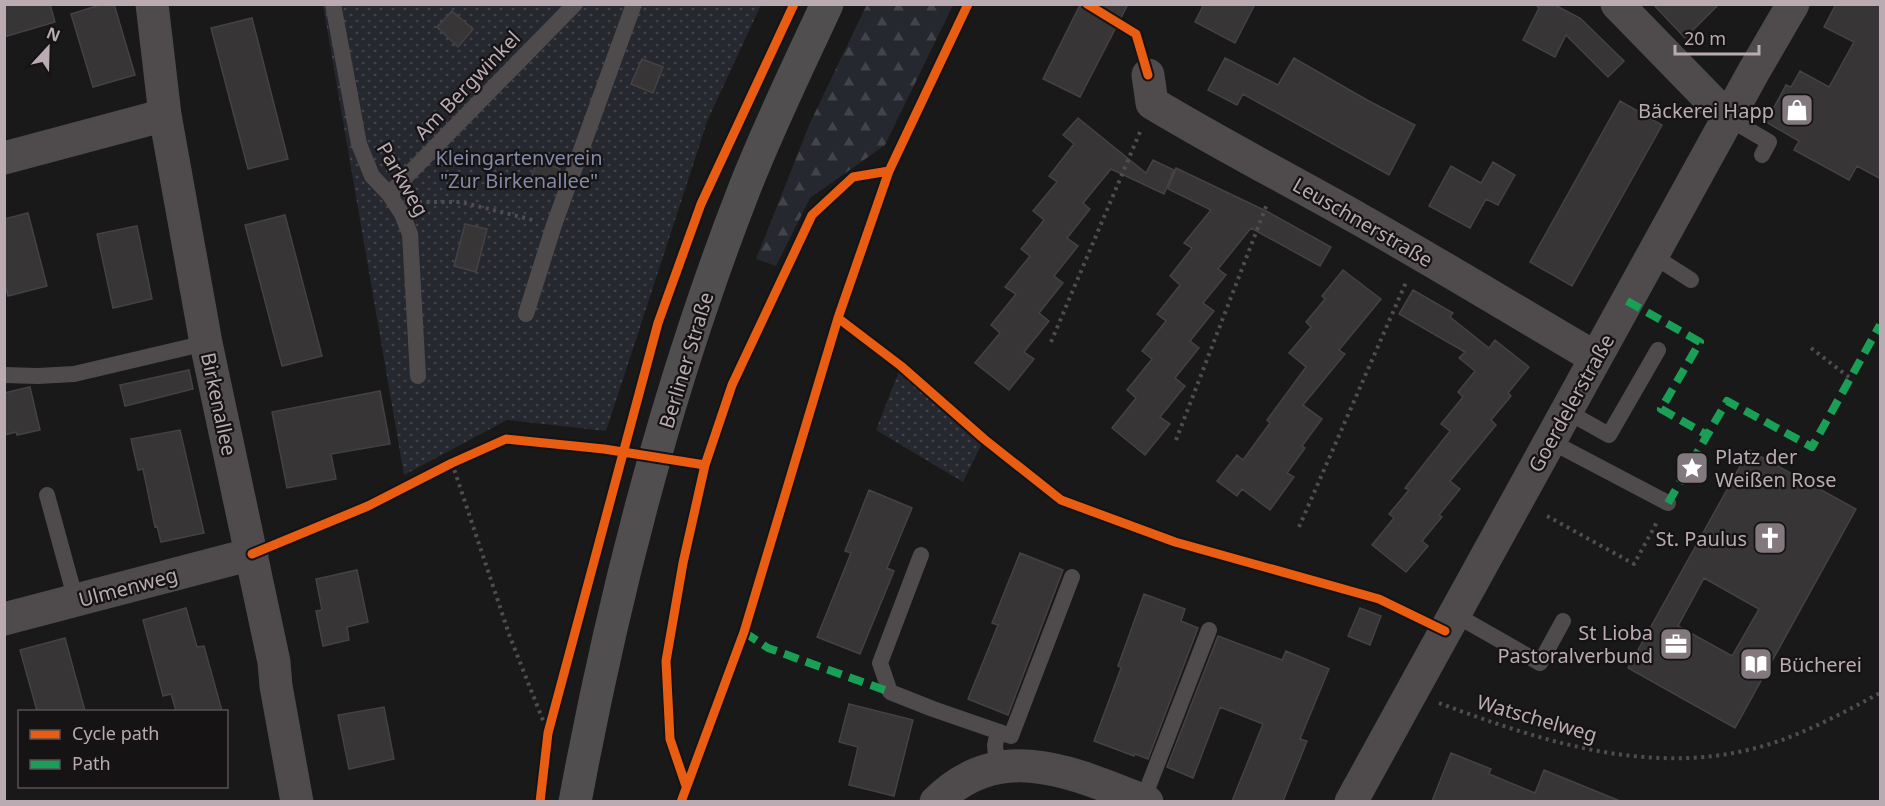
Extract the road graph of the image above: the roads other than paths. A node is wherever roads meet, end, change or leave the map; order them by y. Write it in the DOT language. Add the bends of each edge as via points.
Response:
graph roads {
  1 [pos="333,4"];
  2 [pos="575,4"];
  3 [pos="634,4"];
  4 [pos="827,4"];
  5 [pos="1617,4"];
  6 [pos="1793,4"];
  7 [pos="157,7"];
  8 [pos="1148,75"];
  9 [pos="165,115"];
  10 [pos="1728,118"];
  11 [pos="1762,155"];
  12 [pos="4,158"];
  13 [pos="389,194"];
  14 [pos="1652,255"];
  15 [pos="1691,280"];
  16 [pos="526,314"];
  17 [pos="206,343"];
  18 [pos="1658,350"];
  19 [pos="1596,358"];
  20 [pos="4,375"];
  21 [pos="418,376"];
  22 [pos="1566,411"];
  23 [pos="1550,441"];
  24 [pos="47,495"];
  25 [pos="1668,503"];
  26 [pos="252,554"];
  27 [pos="921,555"];
  28 [pos="1072,577"];
  29 [pos="76,600"];
  30 [pos="1454,614"];
  31 [pos="4,620"];
  32 [pos="1563,621"];
  33 [pos="1209,630"];
  34 [pos="998,732"];
  35 [pos="997,767"];
  36 [pos="297,801"];
  37 [pos="574,801"];
  38 [pos="936,801"];
  39 [pos="1145,801"];
  40 [pos="1351,801"];
  1 -- 13 [label="lane, Parkweg" via="359,144 372,176"];
  2 -- 13 [label="lane, Am Bergwinkel"];
  3 -- 16 [label="lane"];
  4 -- 37 [label="highway, Berliner Straße" via="742,195 674,393 614,613"];
  5 -- 10 [label="street"];
  6 -- 10 [label="street, Goerdelerstraße"];
  7 -- 9 [label="street, Birkenallee"];
  8 -- 19 [label="street, Leuschnerstraße" via="1152,103"];
  9 -- 12 [label="street"];
  9 -- 17 [label="street, Birkenallee"];
  10 -- 11 [label="lane" via="1769,141"];
  10 -- 14 [label="street, Goerdelerstraße"];
  13 -- 21 [label="lane, Parkweg" via="410,234"];
  14 -- 15 [label="lane"];
  14 -- 19 [label="street, Goerdelerstraße"];
  17 -- 20 [label="lane" via="74,374"];
  17 -- 26 [label="street, Birkenallee"];
  18 -- 22 [label="lane" via="1609,435"];
  19 -- 22 [label="street, Goerdelerstraße"];
  22 -- 23 [label="street, Goerdelerstraße"];
  23 -- 25 [label="lane"];
  23 -- 30 [label="street, Goerdelerstraße"];
  24 -- 29 [label="lane"];
  26 -- 29 [label="street, Ulmenweg"];
  26 -- 36 [label="street, Birkenallee"];
  27 -- 34 [label="lane" via="880,663 890,692"];
  28 -- 34 [label="lane" via="1011,736"];
  29 -- 31 [label="street, Ulmenweg"];
  30 -- 32 [label="lane" via="1540,663"];
  30 -- 40 [label="street, Goerdelerstraße"];
  33 -- 39 [label="lane"];
  34 -- 35 [label="lane"];
  35 -- 38 [label="street" via="964,779"];
  35 -- 39 [label="street" via="1031,765 1060,770"];
}
